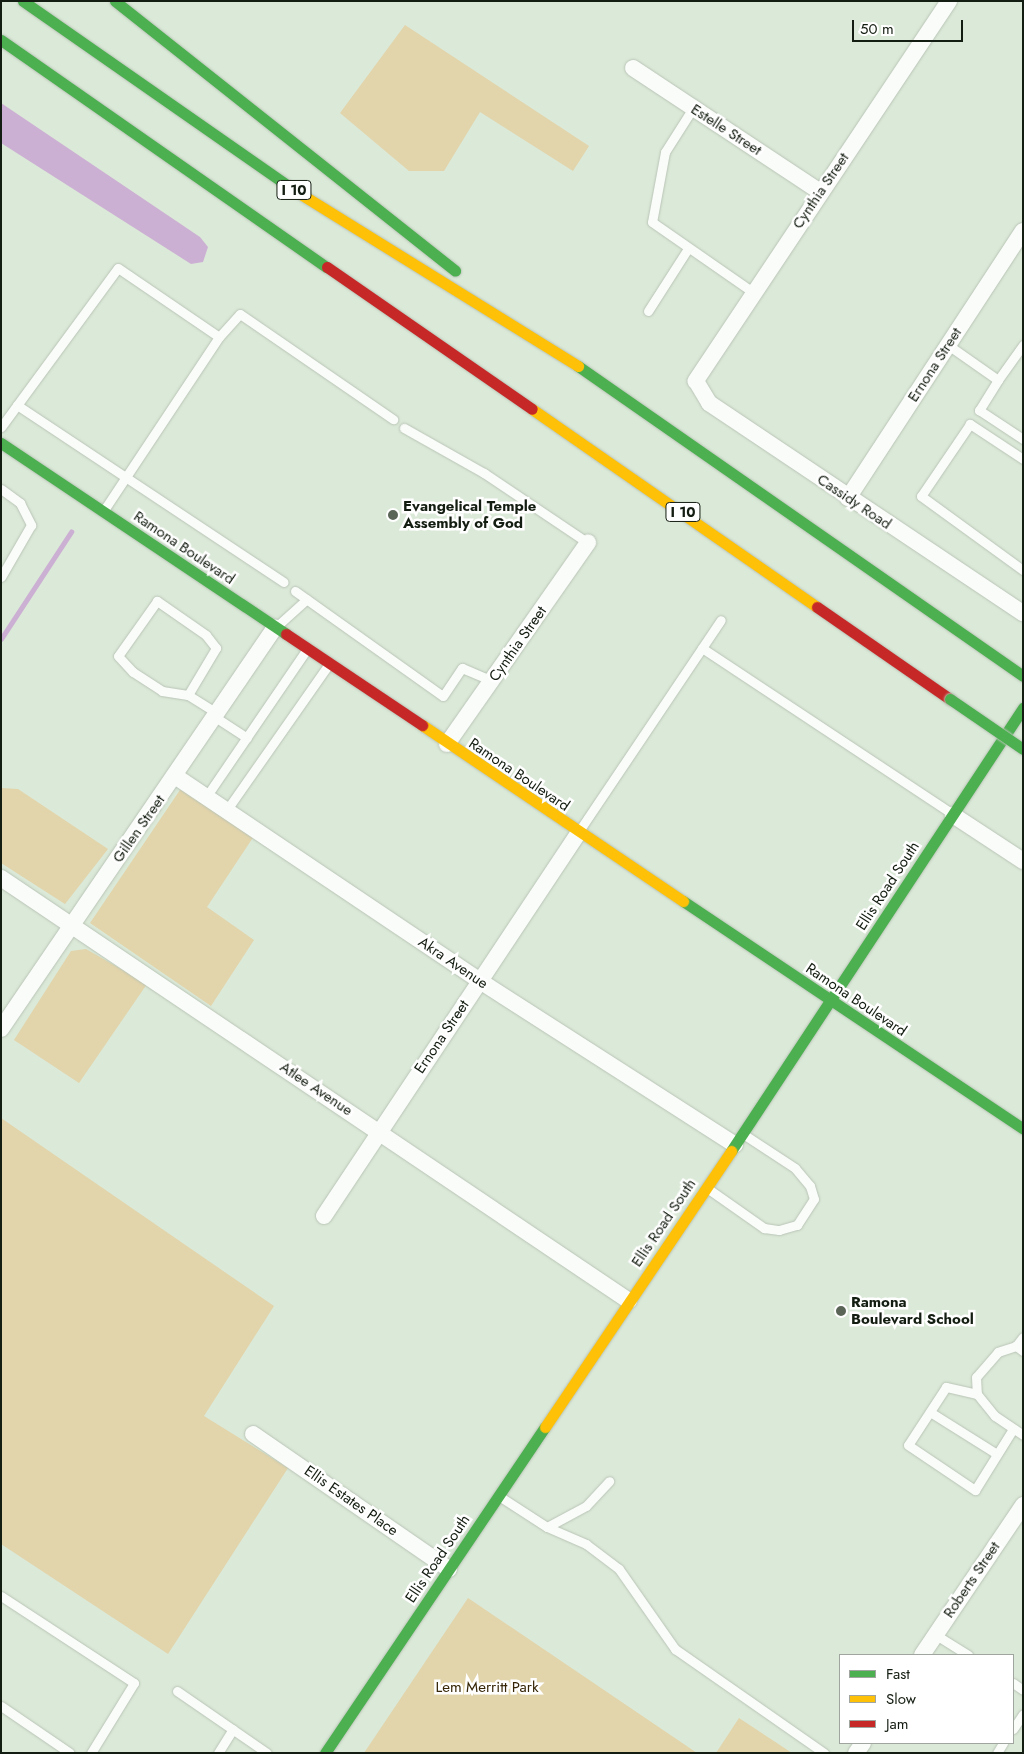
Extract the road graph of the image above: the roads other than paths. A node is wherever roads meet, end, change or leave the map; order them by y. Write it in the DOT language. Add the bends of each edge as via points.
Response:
graph roads {
  1 [pos="23,1"];
  2 [pos="114,1"];
  3 [pos="947,2"];
  4 [pos="1,40"];
  5 [pos="18,68"];
  6 [pos="633,68"];
  7 [pos="94,102"];
  8 [pos="693,108"];
  9 [pos="820,192"];
  10 [pos="1023,231"];
  11 [pos="687,250"];
  12 [pos="754,293"];
  13 [pos="648,311"];
  14 [pos="219,336"];
  15 [pos="948,345"];
  16 [pos="1023,345"];
  17 [pos="574,363"];
  18 [pos="998,380"];
  19 [pos="696,381"];
  20 [pos="17,405"];
  21 [pos="979,410"];
  22 [pos="393,419"];
  23 [pos="970,424"];
  24 [pos="1,427"];
  25 [pos="404,428"];
  26 [pos="1023,439"];
  27 [pos="1,443"];
  28 [pos="1023,459"];
  29 [pos="125,479"];
  30 [pos="1,489"];
  31 [pos="848,498"];
  32 [pos="103,512"];
  33 [pos="588,543"];
  34 [pos="1023,570"];
  35 [pos="1,577"];
  36 [pos="284,582"];
  37 [pos="295,591"];
  38 [pos="307,599"];
  39 [pos="1023,612"];
  40 [pos="721,620"];
  41 [pos="275,628"];
  42 [pos="702,648"];
  43 [pos="308,649"];
  44 [pos="329,664"];
  45 [pos="1023,676"];
  46 [pos="492,682"];
  47 [pos="188,695"];
  48 [pos="1023,708"];
  49 [pos="216,715"];
  50 [pos="247,738"];
  51 [pos="447,744"];
  52 [pos="1023,749"];
  53 [pos="175,776"];
  54 [pos="206,797"];
  55 [pos="226,810"];
  56 [pos="953,815"];
  57 [pos="578,833"];
  58 [pos="1023,861"];
  59 [pos="1,878"];
  60 [pos="71,926"];
  61 [pos="480,981"];
  62 [pos="830,1001"];
  63 [pos="1,1028"];
  64 [pos="378,1130"];
  65 [pos="1023,1130"];
  66 [pos="739,1140"];
  67 [pos="706,1188"];
  68 [pos="324,1216"];
  69 [pos="629,1301"];
  70 [pos="1023,1337"];
  71 [pos="1020,1348"];
  72 [pos="977,1394"];
  73 [pos="930,1412"];
  74 [pos="1014,1429"];
  75 [pos="253,1434"];
  76 [pos="1023,1435"];
  77 [pos="997,1454"];
  78 [pos="609,1481"];
  79 [pos="498,1496"];
  80 [pos="1023,1505"];
  81 [pos="547,1526"];
  82 [pos="449,1569"];
  83 [pos="1,1596"];
  84 [pos="936,1634"];
  85 [pos="923,1654"];
  86 [pos="966,1654"];
  87 [pos="177,1691"];
  88 [pos="1,1706"];
  89 [pos="1023,1714"];
  90 [pos="1014,1728"];
  91 [pos="233,1730"];
  92 [pos="70,1753"];
  93 [pos="91,1753"];
  94 [pos="218,1753"];
  95 [pos="267,1753"];
  96 [pos="325,1753"];
  97 [pos="824,1753"];
  1 -- 17 [label="main road, I 10" via="286,185"];
  2 -- 17 [label="main road"];
  3 -- 9 [label="street, Cynthia Street"];
  4 -- 7 [label="main road, I 10"];
  5 -- 7 [label="main road"];
  6 -- 8 [label="street, Estelle Street"];
  7 -- 52 [label="main road, I 10, bridge"];
  8 -- 9 [label="street, Estelle Street"];
  8 -- 11 [label="lane" via="665,152 652,222"];
  9 -- 12 [label="street, Cynthia Street"];
  10 -- 15 [label="street, Ernona Street"];
  11 -- 12 [label="lane"];
  11 -- 13 [label="lane"];
  12 -- 19 [label="street, Cynthia Street"];
  14 -- 20 [label="lane" via="118,268"];
  14 -- 22 [label="lane" via="240,314"];
  14 -- 29 [label="lane"];
  15 -- 18 [label="lane"];
  15 -- 31 [label="street, Ernona Street"];
  16 -- 18 [label="lane"];
  17 -- 45 [label="main road, I 10"];
  18 -- 21 [label="lane"];
  19 -- 31 [label="street, Cassidy Road" via="701,397"];
  20 -- 24 [label="lane"];
  20 -- 29 [label="lane"];
  21 -- 23 [label="lane"];
  21 -- 26 [label="lane"];
  23 -- 28 [label="lane"];
  23 -- 34 [label="lane" via="921,496"];
  25 -- 33 [label="lane" via="484,473"];
  27 -- 32 [label="main road, Ramona Boulevard"];
  29 -- 32 [label="lane"];
  29 -- 36 [label="lane"];
  30 -- 35 [label="lane" via="20,502 31,524"];
  31 -- 39 [label="street, Cassidy Road"];
  32 -- 41 [label="main road, Ramona Boulevard"];
  33 -- 46 [label="street, Cynthia Street"];
  37 -- 38 [label="lane"];
  38 -- 41 [label="lane"];
  38 -- 46 [label="lane" via="443,696 462,668"];
  40 -- 42 [label="lane"];
  41 -- 43 [label="main road, Ramona Boulevard"];
  41 -- 49 [label="street, Gillen Street"];
  42 -- 56 [label="lane"];
  42 -- 57 [label="lane"];
  43 -- 44 [label="main road, Ramona Boulevard"];
  43 -- 50 [label="lane"];
  44 -- 51 [label="main road, Ramona Boulevard"];
  44 -- 55 [label="lane"];
  46 -- 51 [label="street, Cynthia Street"];
  47 -- 47 [label="lane" via="162,690 133,672 118,656 156,601 206,635 216,648"];
  47 -- 49 [label="lane"];
  48 -- 56 [label="main road, Ellis Road South"];
  49 -- 50 [label="lane"];
  49 -- 53 [label="street, Gillen Street"];
  50 -- 54 [label="lane"];
  51 -- 57 [label="main road, Ramona Boulevard"];
  53 -- 54 [label="street, Akra Avenue"];
  53 -- 60 [label="street, Gillen Street"];
  54 -- 55 [label="street, Akra Avenue"];
  55 -- 61 [label="street, Akra Avenue"];
  56 -- 58 [label="street"];
  56 -- 62 [label="main road, Ellis Road South"];
  57 -- 61 [label="street, Ernona Street"];
  57 -- 62 [label="main road, Ramona Boulevard"];
  59 -- 60 [label="street, Atlee Avenue"];
  60 -- 63 [label="street, Gillen Street"];
  60 -- 64 [label="street, Atlee Avenue"];
  61 -- 64 [label="street, Ernona Street"];
  61 -- 66 [label="street, Akra Avenue"];
  62 -- 65 [label="main road, Ramona Boulevard"];
  62 -- 66 [label="main road, Ellis Road South"];
  64 -- 68 [label="street, Ernona Street"];
  64 -- 69 [label="street, Atlee Avenue"];
  66 -- 67 [label="main road, Ellis Road South"];
  66 -- 67 [label="lane" via="794,1168 810,1186 814,1199 797,1226 779,1230 764,1228"];
  67 -- 69 [label="main road, Ellis Road South"];
  69 -- 79 [label="main road, Ellis Road South"];
  70 -- 71 [label="lane"];
  71 -- 72 [label="lane" via="998,1352 976,1377"];
  72 -- 73 [label="lane" via="946,1388"];
  72 -- 74 [label="lane" via="995,1416"];
  73 -- 77 [label="lane"];
  73 -- 77 [label="lane" via="908,1445 975,1490"];
  74 -- 76 [label="lane"];
  74 -- 77 [label="lane"];
  75 -- 82 [label="street, Ellis Estates Place"];
  78 -- 81 [label="lane" via="586,1506"];
  79 -- 81 [label="lane"];
  79 -- 82 [label="main road, Ellis Road South"];
  80 -- 84 [label="street, Roberts Street"];
  81 -- 97 [label="lane" via="586,1544 619,1569 675,1648 695,1665"];
  82 -- 96 [label="main road, Ellis Road South"];
  83 -- 93 [label="lane" via="134,1683"];
  84 -- 85 [label="street, Roberts Street"];
  84 -- 86 [label="lane"];
  87 -- 91 [label="lane"];
  88 -- 92 [label="lane"];
  89 -- 90 [label="lane"];
  91 -- 94 [label="lane"];
  91 -- 95 [label="lane"];
}
